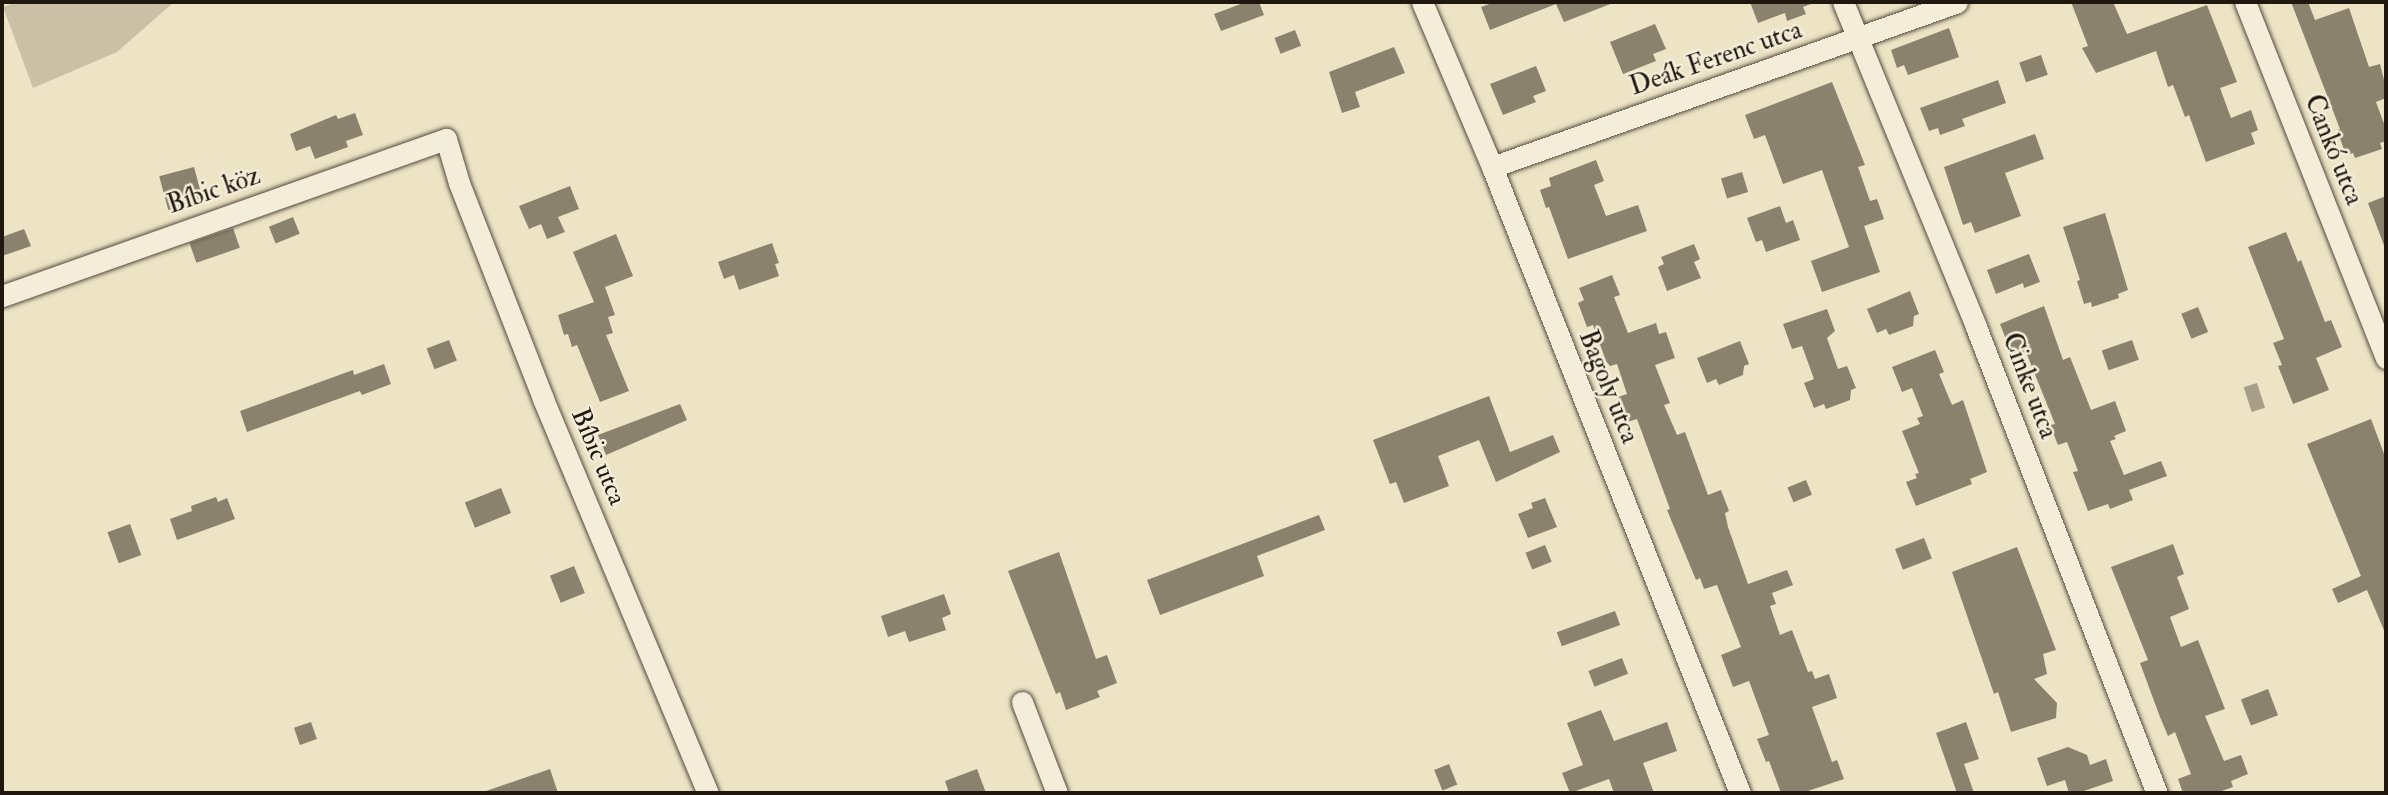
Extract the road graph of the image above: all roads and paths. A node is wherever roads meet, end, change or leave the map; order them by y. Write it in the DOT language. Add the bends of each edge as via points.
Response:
graph roads {
  1 [pos="1422,2"];
  2 [pos="1843,2"];
  3 [pos="1957,2"];
  4 [pos="2245,2"];
  5 [pos="1858,38"];
  6 [pos="446,139"];
  7 [pos="1492,167"];
  8 [pos="2,296"];
  9 [pos="2386,358"];
  10 [pos="1022,702"];
  11 [pos="708,793"];
  12 [pos="1057,793"];
  13 [pos="1740,793"];
  14 [pos="2157,793"];
  1 -- 7 [label="street, Bagoly utca"];
  2 -- 5 [label="street, Cinke utca"];
  3 -- 5 [label="street, Deák Ferenc utca"];
  4 -- 9 [label="street, Cankó utca"];
  5 -- 7 [label="street, Deák Ferenc utca"];
  5 -- 14 [label="street, Cinke utca"];
  6 -- 8 [label="street, Bíbic köz"];
  6 -- 11 [label="street, Bíbic utca" via="543,399"];
  7 -- 13 [label="street, Bagoly utca"];
  10 -- 12 [label="street"];
}
